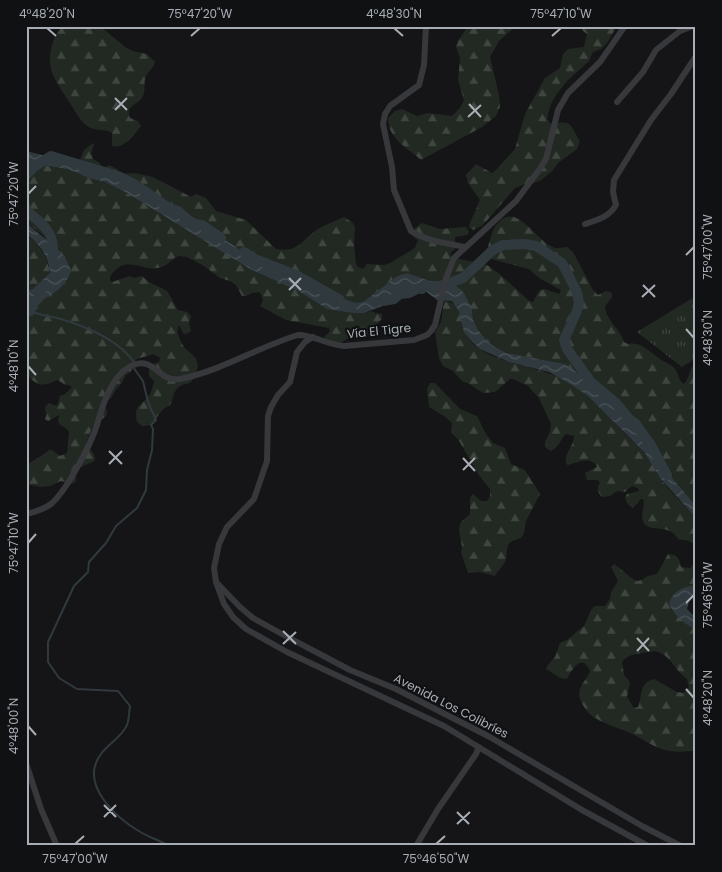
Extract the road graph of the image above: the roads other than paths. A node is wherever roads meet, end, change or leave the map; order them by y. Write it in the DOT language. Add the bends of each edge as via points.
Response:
graph roads {
  1 [pos="426,26"];
  2 [pos="625,26"];
  3 [pos="693,26"];
  4 [pos="696,56"];
  5 [pos="617,102"];
  6 [pos="585,224"];
  7 [pos="464,247"];
  8 [pos="313,337"];
  9 [pos="26,514"];
  10 [pos="216,582"];
  11 [pos="480,747"];
  12 [pos="26,763"];
  13 [pos="57,846"];
  14 [pos="416,846"];
  15 [pos="648,846"];
  16 [pos="681,846"];
  1 -- 7 [label="street" via="424,65 419,86 390,106 383,124 394,190 411,231"];
  2 -- 7 [label="street, Vía El Tigre" via="600,62 564,99 558,110 546,159 530,184"];
  3 -- 5 [label="street" via="680,31 656,50 643,72"];
  4 -- 6 [label="street" via="650,120 614,180 616,205 605,217"];
  7 -- 8 [label="street, Vía El Tigre" via="454,258 435,325 427,335 414,340 344,346"];
  8 -- 9 [label="street, Vía El Tigre" via="289,338 200,374 178,379 167,378 146,363 129,367 120,374 103,403 86,449 59,494 50,504"];
  8 -- 10 [label="street, Avenida Los Colibríes" via="297,352 290,382 271,407 264,473 254,499 227,527 219,544 214,568"];
  10 -- 11 [label="street, Avenida Los Colibríes" via="224,604 246,629 287,652 444,726"];
  10 -- 16 [label="street, Avenida Los Colibríes" via="260,622 350,670 396,689 488,736"];
  11 -- 14 [label="street"];
  11 -- 15 [label="street, Avenida Los Colibríes"];
  12 -- 13 [label="street"];
}
